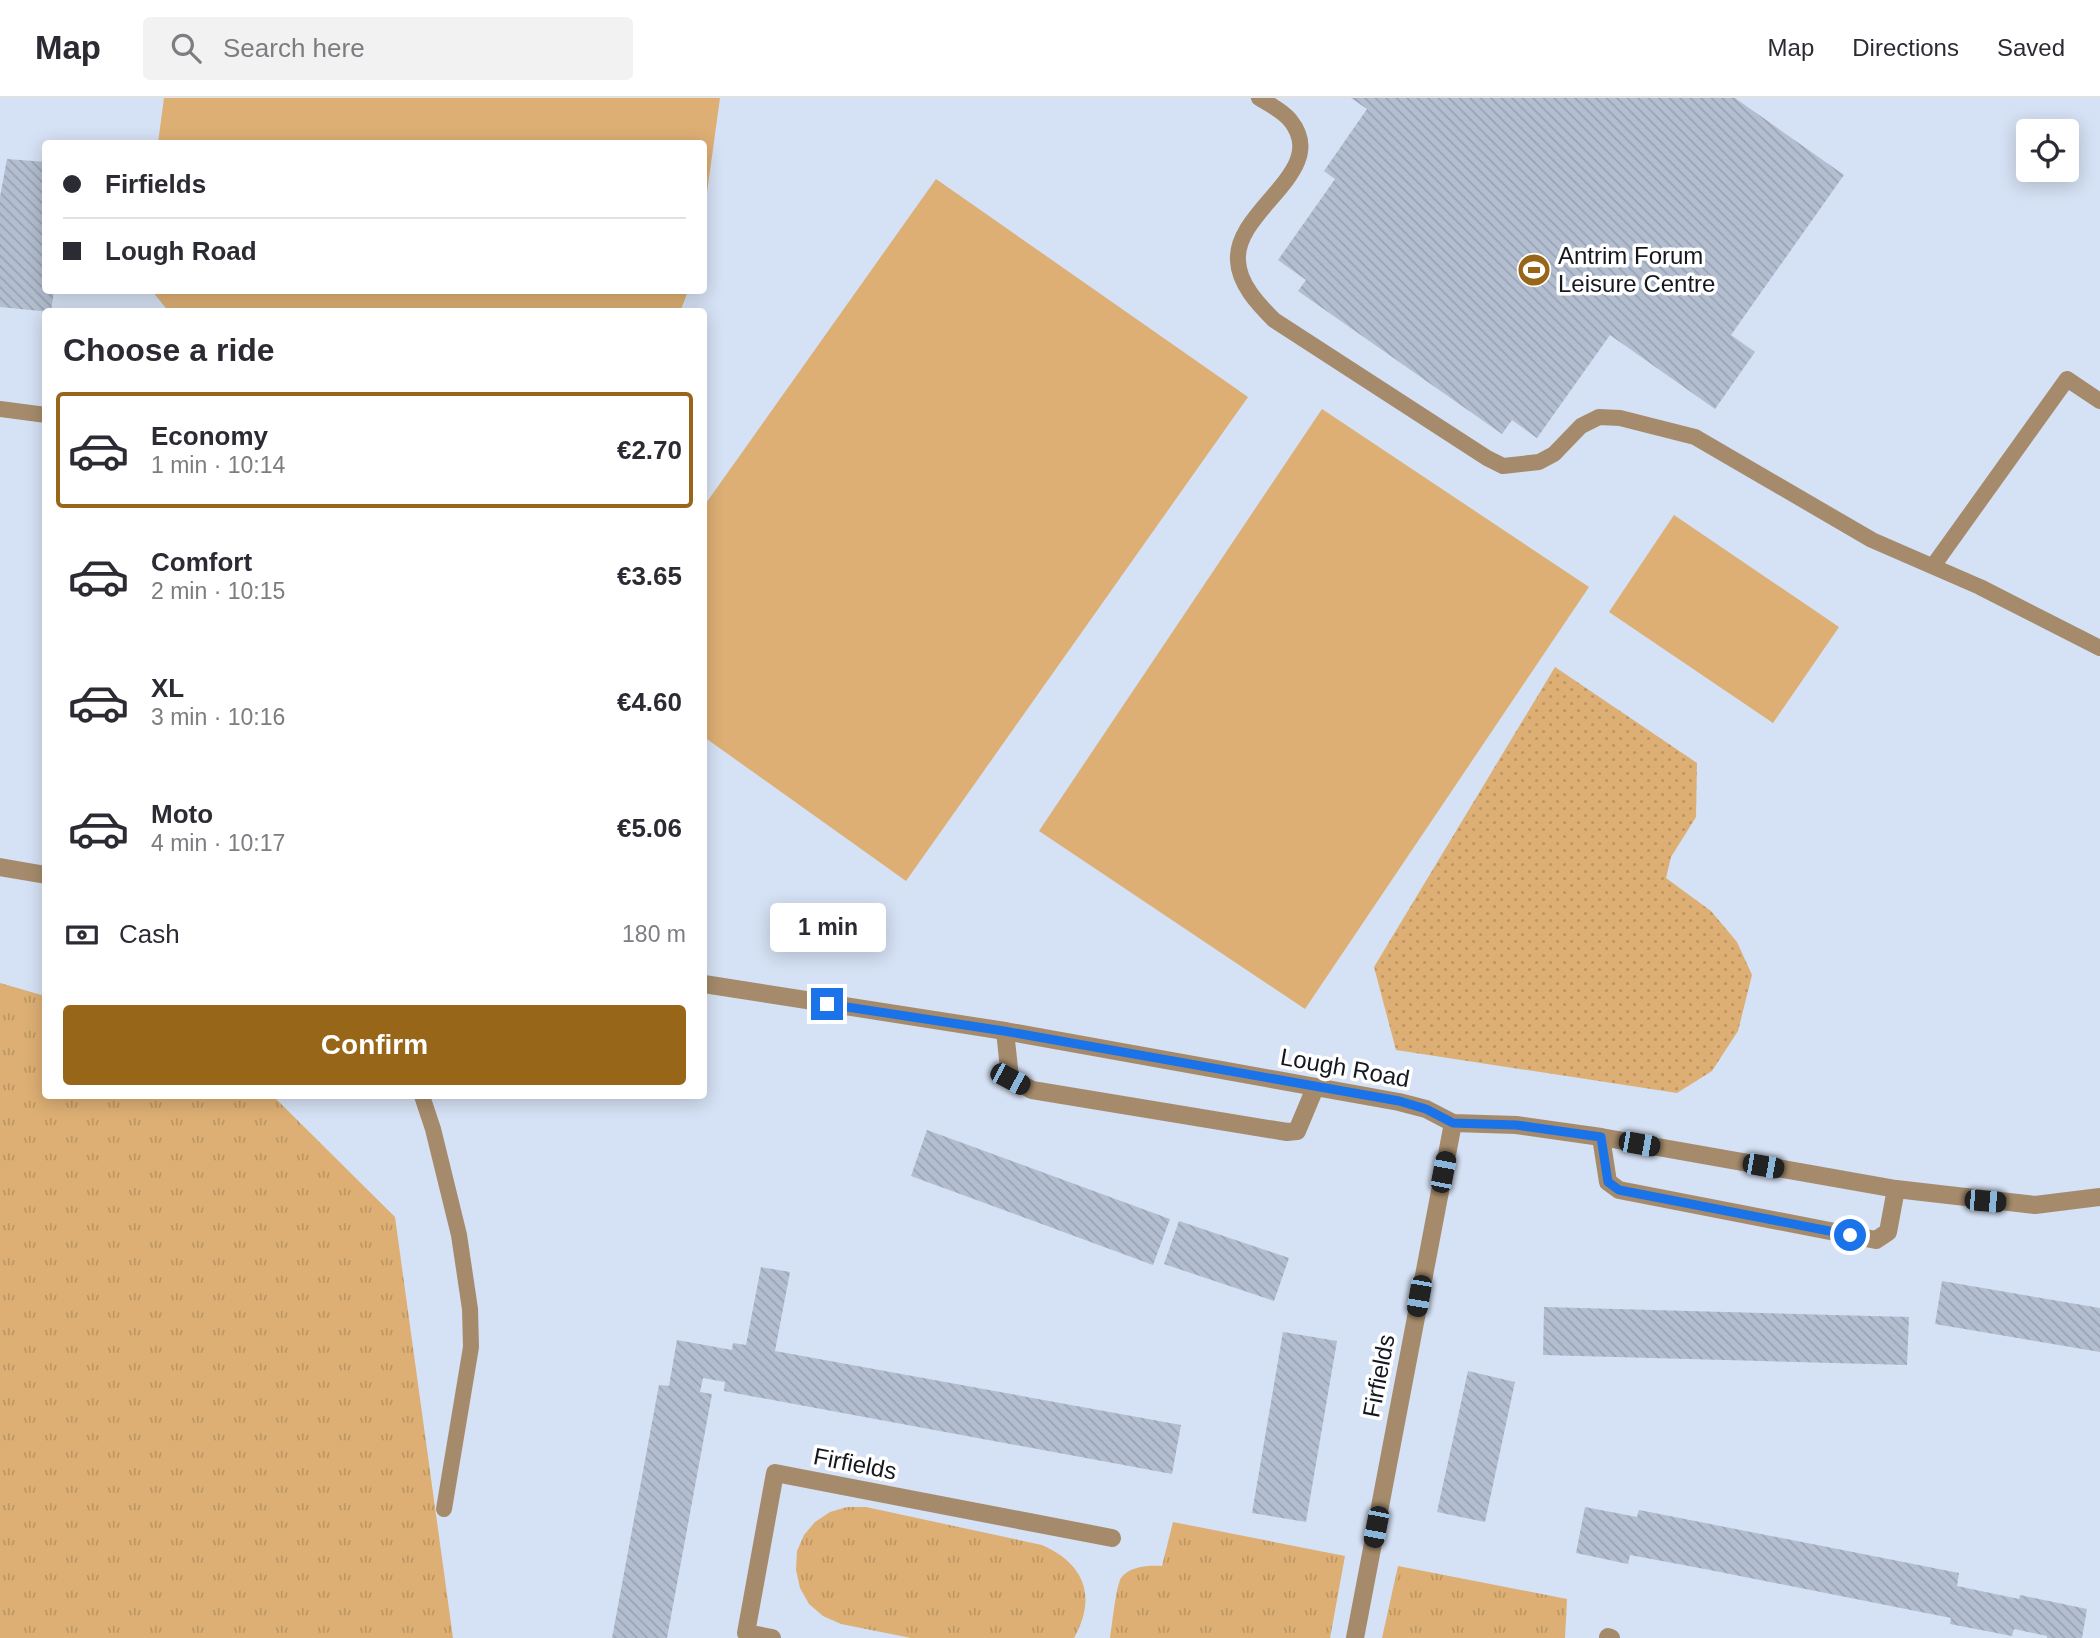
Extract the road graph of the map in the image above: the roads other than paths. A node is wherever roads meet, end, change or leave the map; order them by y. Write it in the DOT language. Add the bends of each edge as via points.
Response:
graph roads {
  1 [pos="1259,98"];
  2 [pos="2100,401"];
  3 [pos="0,409"];
  4 [pos="42,414"];
  5 [pos="1933,566"];
  6 [pos="2100,648"];
  7 [pos="0,867"];
  8 [pos="42,874"];
  9 [pos="707,984"];
  10 [pos="1004,1031"];
  11 [pos="1315,1088"];
  12 [pos="423,1099"];
  13 [pos="1453,1123"];
  14 [pos="1601,1137"];
  15 [pos="1895,1189"];
  16 [pos="2100,1197"];
  17 [pos="444,1509"];
  18 [pos="1112,1538"];
  19 [pos="772,1638"];
  20 [pos="1355,1638"];
  1 -- 5 [label="lane" via="1289,118 1301,138 1300,158 1239,243 1238,262 1246,287 1274,320 1503,466 1539,462 1554,454 1581,426 1599,417 1620,418 1695,437 1872,540"];
  2 -- 5 [label="lane" via="2067,379"];
  3 -- 4 [label="lane"];
  5 -- 6 [label="lane"];
  7 -- 8 [label="street"];
  9 -- 10 [label="street, Lough Road"];
  10 -- 11 [label="street, Lough Road"];
  10 -- 11 [label="street" via="1010,1079 1032,1090 1287,1132 1297,1131"];
  11 -- 13 [label="street, Lough Road" via="1399,1101"];
  12 -- 17 [label="lane" via="459,1235 470,1309 471,1347"];
  13 -- 14 [label="street, Lough Road" via="1516,1125"];
  13 -- 20 [label="street, Firfields"];
  14 -- 15 [label="street, Lough Road"];
  14 -- 15 [label="street" via="1608,1182 1619,1190 1876,1240 1888,1232"];
  15 -- 16 [label="street, Lough Road" via="2035,1205"];
  18 -- 19 [label="street, Firfields" via="775,1473 746,1633"];
}
